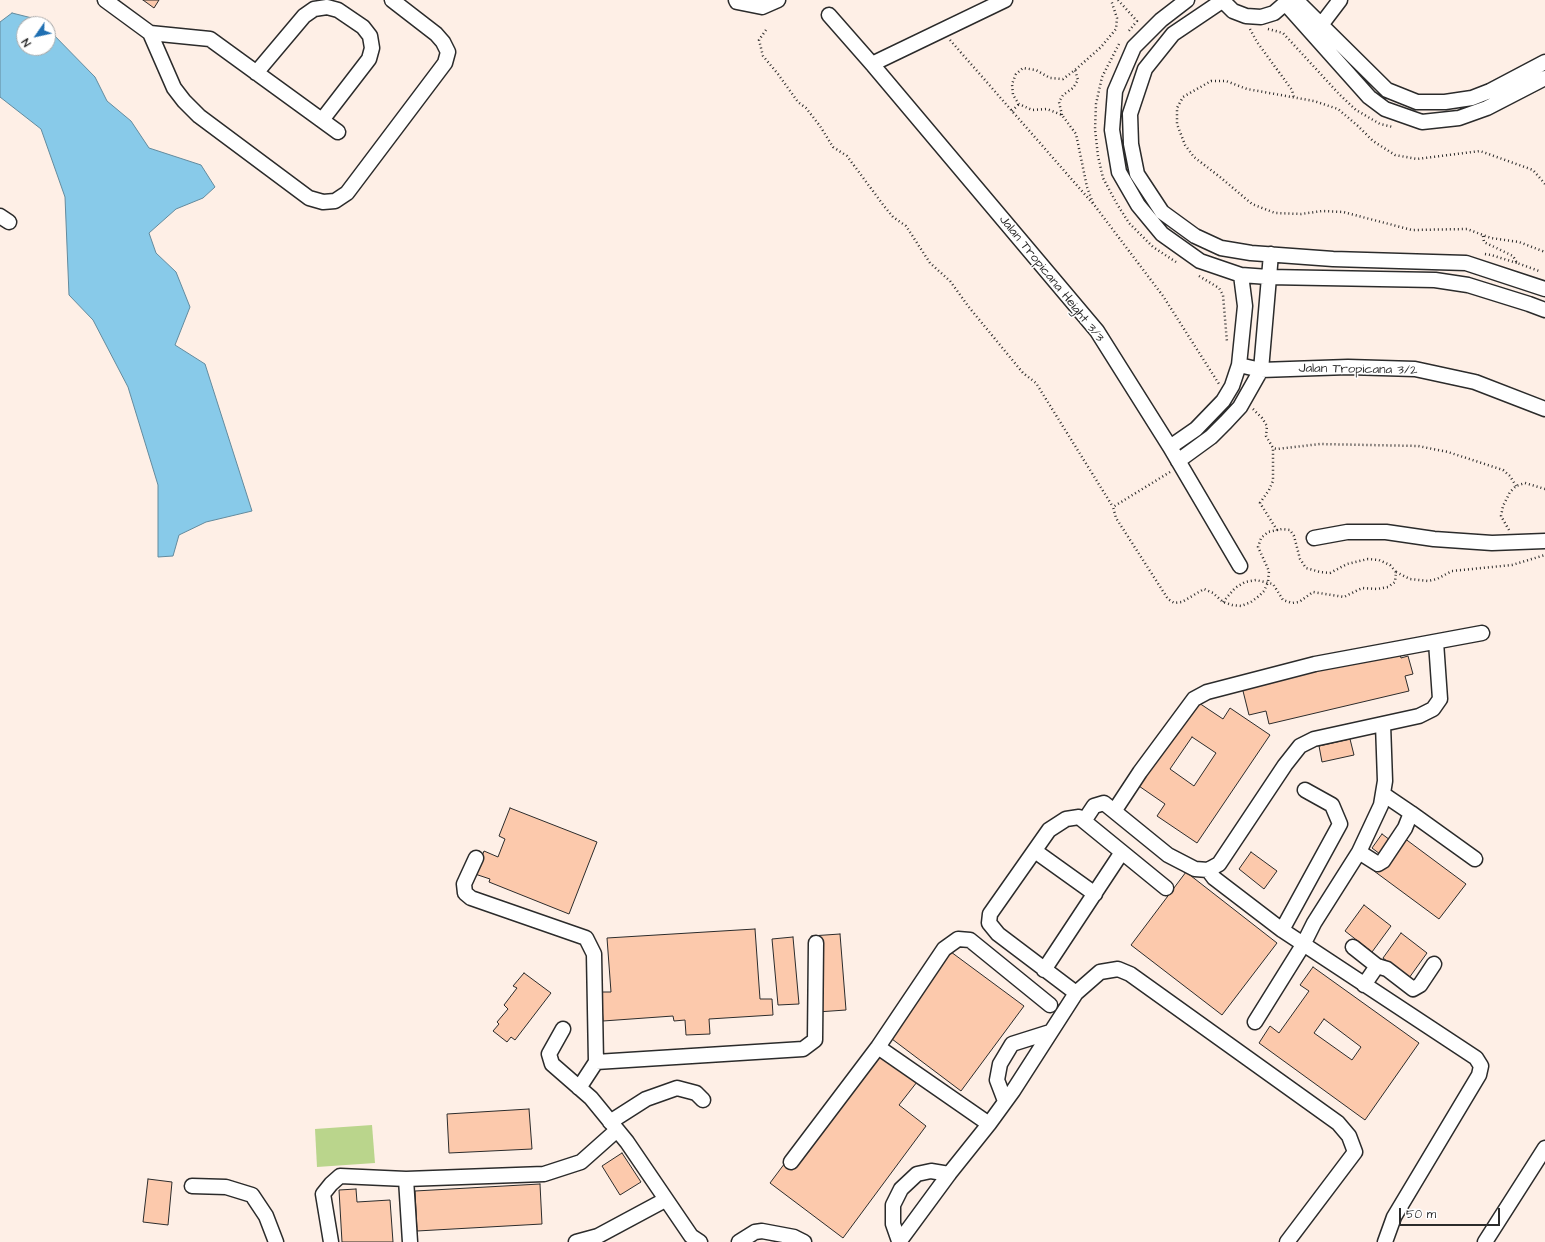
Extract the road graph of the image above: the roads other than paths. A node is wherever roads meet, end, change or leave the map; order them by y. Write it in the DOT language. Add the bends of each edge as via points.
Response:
graph roads {
  1 [pos="105,0"];
  2 [pos="392,0"];
  3 [pos="736,0"];
  4 [pos="778,0"];
  5 [pos="1005,0"];
  6 [pos="1187,0"];
  7 [pos="1222,0"];
  8 [pos="1340,0"];
  9 [pos="1290,1"];
  10 [pos="829,15"];
  11 [pos="1321,25"];
  12 [pos="150,33"];
  13 [pos="1545,62"];
  14 [pos="872,64"];
  15 [pos="256,73"];
  16 [pos="1545,78"];
  17 [pos="322,120"];
  18 [pos="338,132"];
  19 [pos="1271,254"];
  20 [pos="1241,275"];
  21 [pos="1268,277"];
  22 [pos="1545,289"];
  23 [pos="1245,306"];
  24 [pos="1268,308"];
  25 [pos="1545,310"];
  26 [pos="1239,365"];
  27 [pos="1261,370"];
  28 [pos="1545,409"];
  29 [pos="1214,411"];
  30 [pos="1226,422"];
  31 [pos="1170,446"];
  32 [pos="1179,463"];
  33 [pos="1314,538"];
  34 [pos="1545,541"];
  35 [pos="1240,566"];
  36 [pos="1482,633"];
  37 [pos="1436,642"];
  38 [pos="1382,724"];
  39 [pos="1305,790"];
  40 [pos="1383,794"];
  41 [pos="1115,810"];
  42 [pos="1411,813"];
  43 [pos="1084,821"];
  44 [pos="1034,851"];
  45 [pos="1122,852"];
  46 [pos="1359,852"];
  47 [pos="476,858"];
  48 [pos="1476,860"];
  49 [pos="1208,870"];
  50 [pos="1166,888"];
  51 [pos="1095,894"];
  52 [pos="1282,930"];
  53 [pos="998,934"];
  54 [pos="816,943"];
  55 [pos="1303,945"];
  56 [pos="1353,947"];
  57 [pos="985,952"];
  58 [pos="1434,964"];
  59 [pos="1376,966"];
  60 [pos="1044,970"];
  61 [pos="1364,985"];
  62 [pos="1076,993"];
  63 [pos="1050,1005"];
  64 [pos="1256,1022"];
  65 [pos="563,1028"];
  66 [pos="1050,1032"];
  67 [pos="878,1047"];
  68 [pos="596,1062"];
  69 [pos="579,1088"];
  70 [pos="703,1100"];
  71 [pos="1005,1102"];
  72 [pos="989,1124"];
  73 [pos="614,1126"];
  74 [pos="1545,1148"];
  75 [pos="791,1162"];
  76 [pos="949,1174"];
  77 [pos="406,1179"];
  78 [pos="192,1186"];
  79 [pos="665,1200"];
  80 [pos="779,1238"];
  81 [pos="276,1242"];
  82 [pos="331,1242"];
  83 [pos="410,1242"];
  84 [pos="576,1242"];
  85 [pos="700,1242"];
  86 [pos="739,1242"];
  87 [pos="804,1242"];
  88 [pos="899,1242"];
  89 [pos="1287,1242"];
  90 [pos="1385,1242"];
  91 [pos="1485,1242"];
  1 -- 12 [label="street"];
  2 -- 12 [label="street" via="443,42 448,52 445,64 347,192 335,201 322,202 309,198 199,116 174,88"];
  3 -- 4 [label="street" via="762,7"];
  5 -- 14 [label="street"];
  6 -- 20 [label="street" via="1161,20 1134,47 1115,91 1112,130 1120,172 1138,205 1162,234 1200,261"];
  7 -- 9 [label="street" via="1233,11 1246,16 1261,17 1274,13"];
  7 -- 19 [label="street" via="1173,34 1145,69 1130,114 1137,174 1162,212 1195,236 1221,248"];
  8 -- 11 [label="street"];
  9 -- 11 [label="street"];
  9 -- 16 [label="street" via="1369,97 1385,109 1422,122 1459,118 1487,108"];
  10 -- 14 [label="street, Jalan Tropicana Height 3/3"];
  11 -- 13 [label="street" via="1387,90 1417,102 1445,102 1472,98"];
  12 -- 15 [label="street" via="210,39"];
  14 -- 31 [label="street, Jalan Tropicana Height 3/3" via="1097,331"];
  15 -- 17 [label="street"];
  15 -- 17 [label="street" via="304,16 314,9 327,7 338,10 364,27 370,36 372,48 369,60"];
  17 -- 18 [label="street"];
  19 -- 21 [label="street"];
  19 -- 22 [label="street" via="1333,259 1466,263"];
  20 -- 21 [label="street"];
  20 -- 23 [label="street"];
  21 -- 24 [label="street"];
  21 -- 25 [label="street" via="1435,280 1468,285"];
  23 -- 24 [label="street"];
  23 -- 26 [label="street"];
  24 -- 27 [label="street"];
  26 -- 27 [label="street, Jalan Tropicana 3/2"];
  26 -- 29 [label="street" via="1232,386"];
  27 -- 28 [label="street, Jalan Tropicana 3/2" via="1348,367 1415,369 1474,382"];
  27 -- 30 [label="street" via="1242,402"];
  29 -- 30 [label="street"];
  29 -- 31 [label="street" via="1196,429"];
  30 -- 32 [label="street"];
  31 -- 32 [label="street, Jalan Tropicana Height 3/3"];
  32 -- 35 [label="street, Jalan Tropicana Height 3/3"];
  33 -- 34 [label="street" via="1347,532 1386,532 1434,539 1484,542"];
  36 -- 37 [label="street"];
  37 -- 38 [label="street" via="1440,699 1433,709 1419,716"];
  37 -- 41 [label="street" via="1315,664 1207,692 1194,699"];
  38 -- 40 [label="street"];
  38 -- 49 [label="street" via="1314,739 1300,746 1219,864"];
  39 -- 52 [label="street" via="1332,805 1340,824"];
  40 -- 42 [label="street"];
  40 -- 46 [label="street" via="1381,805"];
  41 -- 43 [label="street" via="1104,803 1094,806"];
  41 -- 49 [label="street" via="1168,855 1195,869"];
  42 -- 46 [label="street" via="1405,828 1378,864"];
  42 -- 48 [label="street"];
  43 -- 44 [label="street" via="1079,817 1066,819 1049,830"];
  43 -- 45 [label="street"];
  44 -- 51 [label="street"];
  44 -- 53 [label="street" via="990,914 989,923"];
  45 -- 50 [label="street"];
  45 -- 51 [label="street"];
  46 -- 55 [label="street"];
  47 -- 68 [label="street" via="464,884 465,893 471,898 586,938 594,954"];
  49 -- 52 [label="street" via="1214,878"];
  51 -- 60 [label="street"];
  52 -- 55 [label="street"];
  53 -- 57 [label="street"];
  53 -- 60 [label="street"];
  54 -- 68 [label="street" via="815,1040 803,1050"];
  55 -- 61 [label="street"];
  55 -- 64 [label="street"];
  56 -- 59 [label="street"];
  57 -- 63 [label="street"];
  57 -- 67 [label="street" via="970,940 958,939 944,949"];
  58 -- 59 [label="street" via="1420,985 1413,989 1388,969"];
  59 -- 61 [label="street"];
  60 -- 62 [label="street"];
  61 -- 90 [label="street" via="1476,1058 1481,1066 1479,1075 1394,1217"];
  62 -- 66 [label="street"];
  62 -- 89 [label="street" via="1100,972 1118,969 1130,974 1338,1123 1348,1136 1354,1152"];
  65 -- 69 [label="street" via="549,1054 552,1064"];
  66 -- 71 [label="street"];
  66 -- 71 [label="street" via="1012,1044 1000,1064 997,1080"];
  67 -- 72 [label="street"];
  67 -- 75 [label="street"];
  68 -- 69 [label="street"];
  69 -- 73 [label="street" via="591,1098"];
  70 -- 73 [label="street" via="696,1093 677,1088 646,1099"];
  71 -- 72 [label="street"];
  72 -- 76 [label="street"];
  73 -- 77 [label="street" via="581,1162 544,1174"];
  73 -- 79 [label="street"];
  74 -- 91 [label="street"];
  76 -- 88 [label="street"];
  76 -- 88 [label="street" via="931,1171 917,1174 901,1189 893,1204 893,1224"];
  77 -- 82 [label="street" via="340,1176 323,1194"];
  77 -- 83 [label="street"];
  78 -- 81 [label="street" via="226,1187 252,1195 266,1216"];
  79 -- 84 [label="street" via="598,1236"];
  79 -- 85 [label="street" via="691,1236"];
  80 -- 86 [label="street" via="762,1231 755,1232"];
  80 -- 87 [label="street" via="794,1237"];
}
